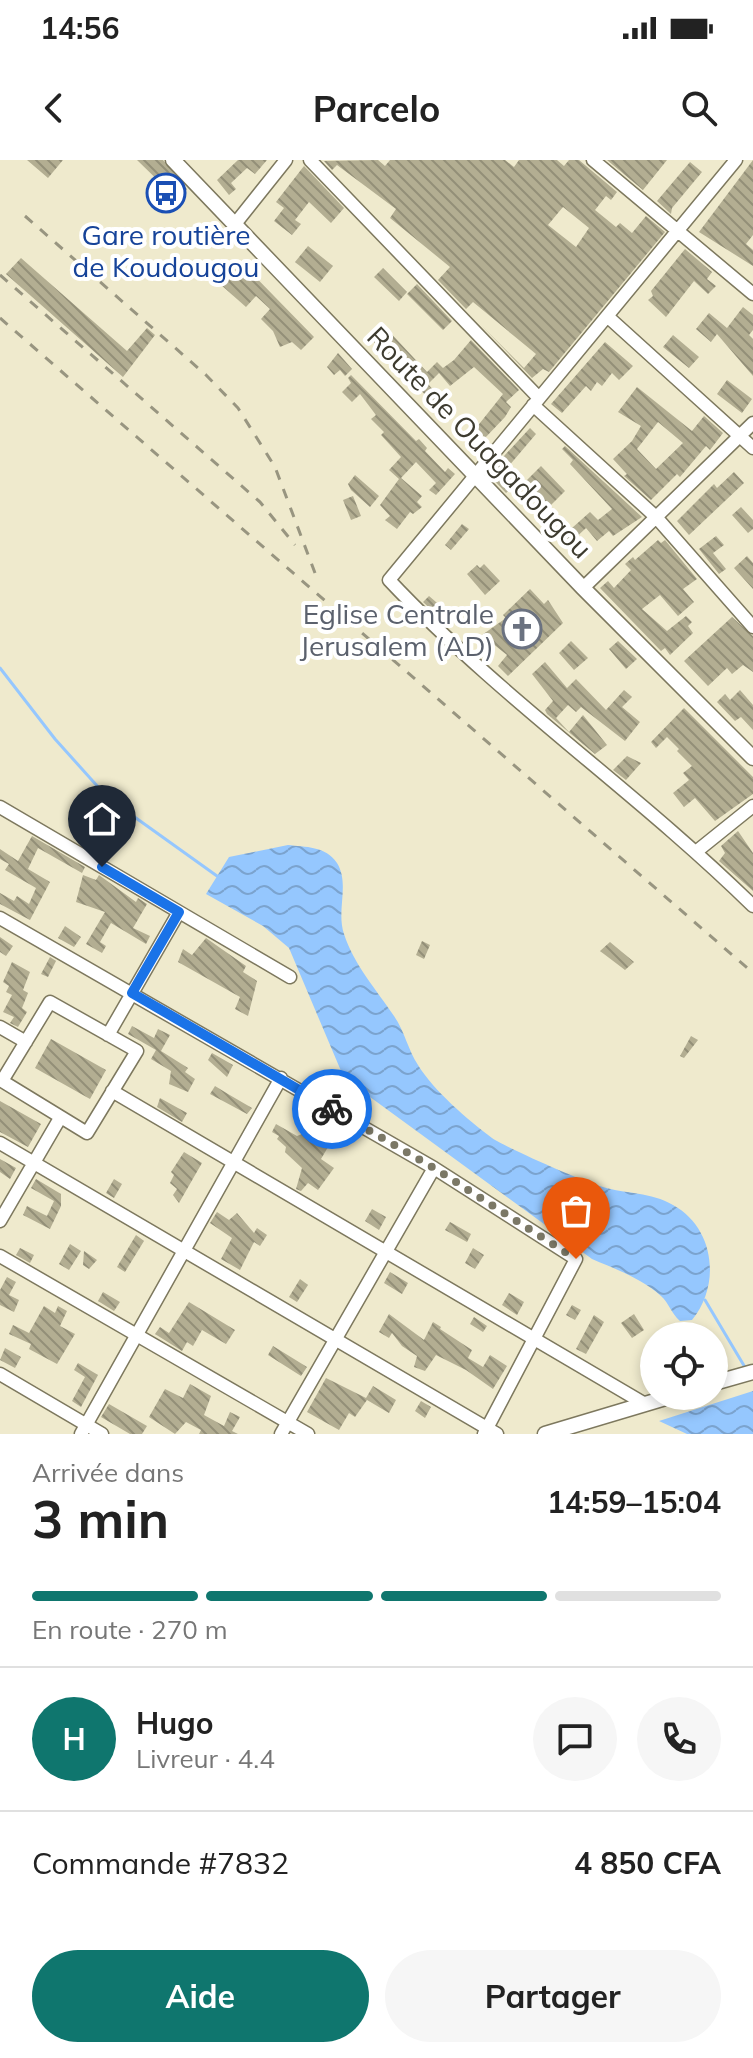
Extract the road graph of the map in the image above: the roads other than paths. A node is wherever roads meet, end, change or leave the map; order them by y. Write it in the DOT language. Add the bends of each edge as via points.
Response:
graph roads {
  1 [pos="173,160"];
  2 [pos="286,160"];
  3 [pos="310,160"];
  4 [pos="593,160"];
  5 [pos="736,160"];
  6 [pos="235,224"];
  7 [pos="677,231"];
  8 [pos="753,294"];
  9 [pos="607,316"];
  10 [pos="536,401"];
  11 [pos="753,423"];
  12 [pos="741,435"];
  13 [pos="753,448"];
  14 [pos="475,472"];
  15 [pos="656,517"];
  16 [pos="583,588"];
  17 [pos="753,627"];
  18 [pos="753,758"];
  19 [pos="753,806"];
  20 [pos="0,807"];
  21 [pos="697,851"];
  22 [pos="753,906"];
  23 [pos="179,912"];
  24 [pos="0,918"];
  25 [pos="290,977"];
  26 [pos="132,993"];
  27 [pos="0,1027"];
  28 [pos="108,1035"];
  29 [pos="26,1042"];
  30 [pos="281,1078"];
  31 [pos="112,1091"];
  32 [pos="60,1118"];
  33 [pos="0,1143"];
  34 [pos="234,1162"];
  35 [pos="34,1163"];
  36 [pos="434,1168"];
  37 [pos="0,1221"];
  38 [pos="184,1250"];
  39 [pos="386,1252"];
  40 [pos="0,1256"];
  41 [pos="136,1335"];
  42 [pos="335,1339"];
  43 [pos="534,1339"];
  44 [pos="753,1372"];
  45 [pos="0,1374"];
  46 [pos="728,1379"];
  47 [pos="640,1401"];
  48 [pos="640,1406"];
  49 [pos="284,1428"];
  50 [pos="83,1429"];
  51 [pos="489,1432"];
  52 [pos="102,1434"];
  53 [pos="308,1434"];
  54 [pos="545,1434"];
  1 -- 6 [label="street, Route de Ouagadougou"];
  2 -- 6 [label="street"];
  3 -- 10 [label="street"];
  4 -- 7 [label="street"];
  5 -- 7 [label="street"];
  6 -- 14 [label="street, Route de Ouagadougou"];
  7 -- 8 [label="street"];
  7 -- 9 [label="street"];
  9 -- 10 [label="street"];
  9 -- 12 [label="street"];
  10 -- 14 [label="street"];
  10 -- 15 [label="street"];
  11 -- 12 [label="street"];
  12 -- 13 [label="street"];
  12 -- 15 [label="street"];
  14 -- 16 [label="street, Route de Ouagadougou"];
  14 -- 21 [label="street" via="389,580 571,749"];
  15 -- 16 [label="street"];
  15 -- 17 [label="street"];
  16 -- 18 [label="street, Route de Ouagadougou"];
  19 -- 21 [label="street"];
  20 -- 23 [label="street"];
  21 -- 22 [label="street"];
  23 -- 25 [label="street"];
  23 -- 26 [label="street"];
  24 -- 26 [label="street"];
  26 -- 28 [label="street"];
  26 -- 30 [label="street"];
  27 -- 29 [label="street"];
  28 -- 29 [label="street" via="50,1002"];
  28 -- 31 [label="street" via="137,1051"];
  29 -- 32 [label="street" via="2,1081"];
  30 -- 34 [label="street"];
  30 -- 36 [label="street"];
  31 -- 32 [label="street" via="87,1133"];
  31 -- 34 [label="street"];
  32 -- 35 [label="street"];
  33 -- 35 [label="street"];
  34 -- 38 [label="street"];
  34 -- 39 [label="street"];
  35 -- 37 [label="street"];
  35 -- 38 [label="street"];
  36 -- 39 [label="street"];
  36 -- 43 [label="street" via="576,1259"];
  38 -- 41 [label="street"];
  38 -- 42 [label="street"];
  39 -- 42 [label="street"];
  39 -- 43 [label="street"];
  40 -- 41 [label="street"];
  41 -- 49 [label="street"];
  41 -- 50 [label="street"];
  42 -- 49 [label="street"];
  42 -- 51 [label="street"];
  43 -- 47 [label="street"];
  43 -- 51 [label="street"];
  44 -- 46 [label="street"];
  45 -- 50 [label="street"];
  48 -- 54 [label="street"];
  49 -- 53 [label="street"];
  50 -- 52 [label="street"];
}
